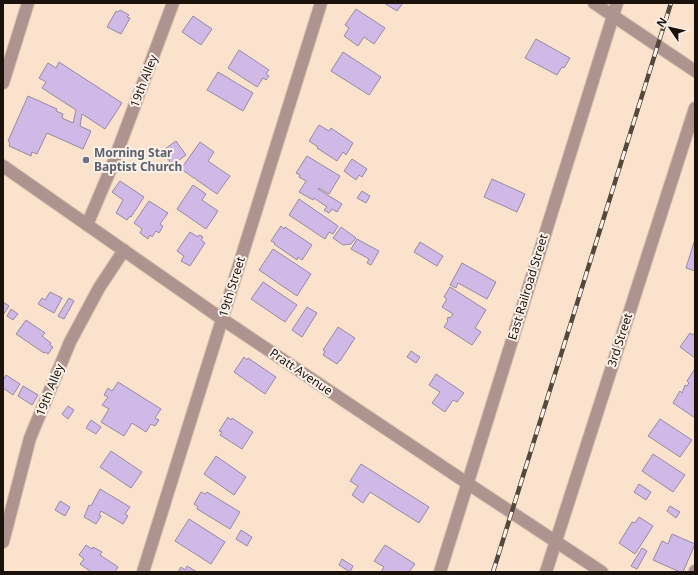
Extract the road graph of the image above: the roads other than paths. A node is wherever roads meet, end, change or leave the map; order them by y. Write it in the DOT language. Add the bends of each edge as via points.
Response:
graph roads {
  1 [pos="28,3"];
  2 [pos="173,3"];
  3 [pos="322,3"];
  4 [pos="594,3"];
  5 [pos="617,3"];
  6 [pos="613,16"];
  7 [pos="695,71"];
  8 [pos="3,83"];
  9 [pos="695,108"];
  10 [pos="3,166"];
  11 [pos="87,225"];
  12 [pos="124,250"];
  13 [pos="222,319"];
  14 [pos="467,483"];
  15 [pos="556,541"];
  16 [pos="3,542"];
  17 [pos="143,572"];
  18 [pos="440,572"];
  19 [pos="546,572"];
  20 [pos="602,572"];
  1 -- 8 [label="street"];
  2 -- 11 [label="street, 19th Alley"];
  3 -- 13 [label="street, 19th Street"];
  4 -- 6 [label="street"];
  5 -- 6 [label="street, East Railroad Street"];
  6 -- 7 [label="street"];
  6 -- 14 [label="street, East Railroad Street"];
  9 -- 15 [label="street, 3rd Street"];
  10 -- 11 [label="street, Pratt Avenue"];
  11 -- 12 [label="street, Pratt Avenue"];
  12 -- 13 [label="street, Pratt Avenue"];
  12 -- 16 [label="street, 19th Alley" via="99,288 66,349 30,438"];
  13 -- 14 [label="street, Pratt Avenue"];
  13 -- 17 [label="street, 19th Street"];
  14 -- 15 [label="street, Pratt Avenue"];
  14 -- 18 [label="street, East Railroad Street"];
  15 -- 19 [label="street, 3rd Street"];
  15 -- 20 [label="street, Pratt Avenue"];
}
